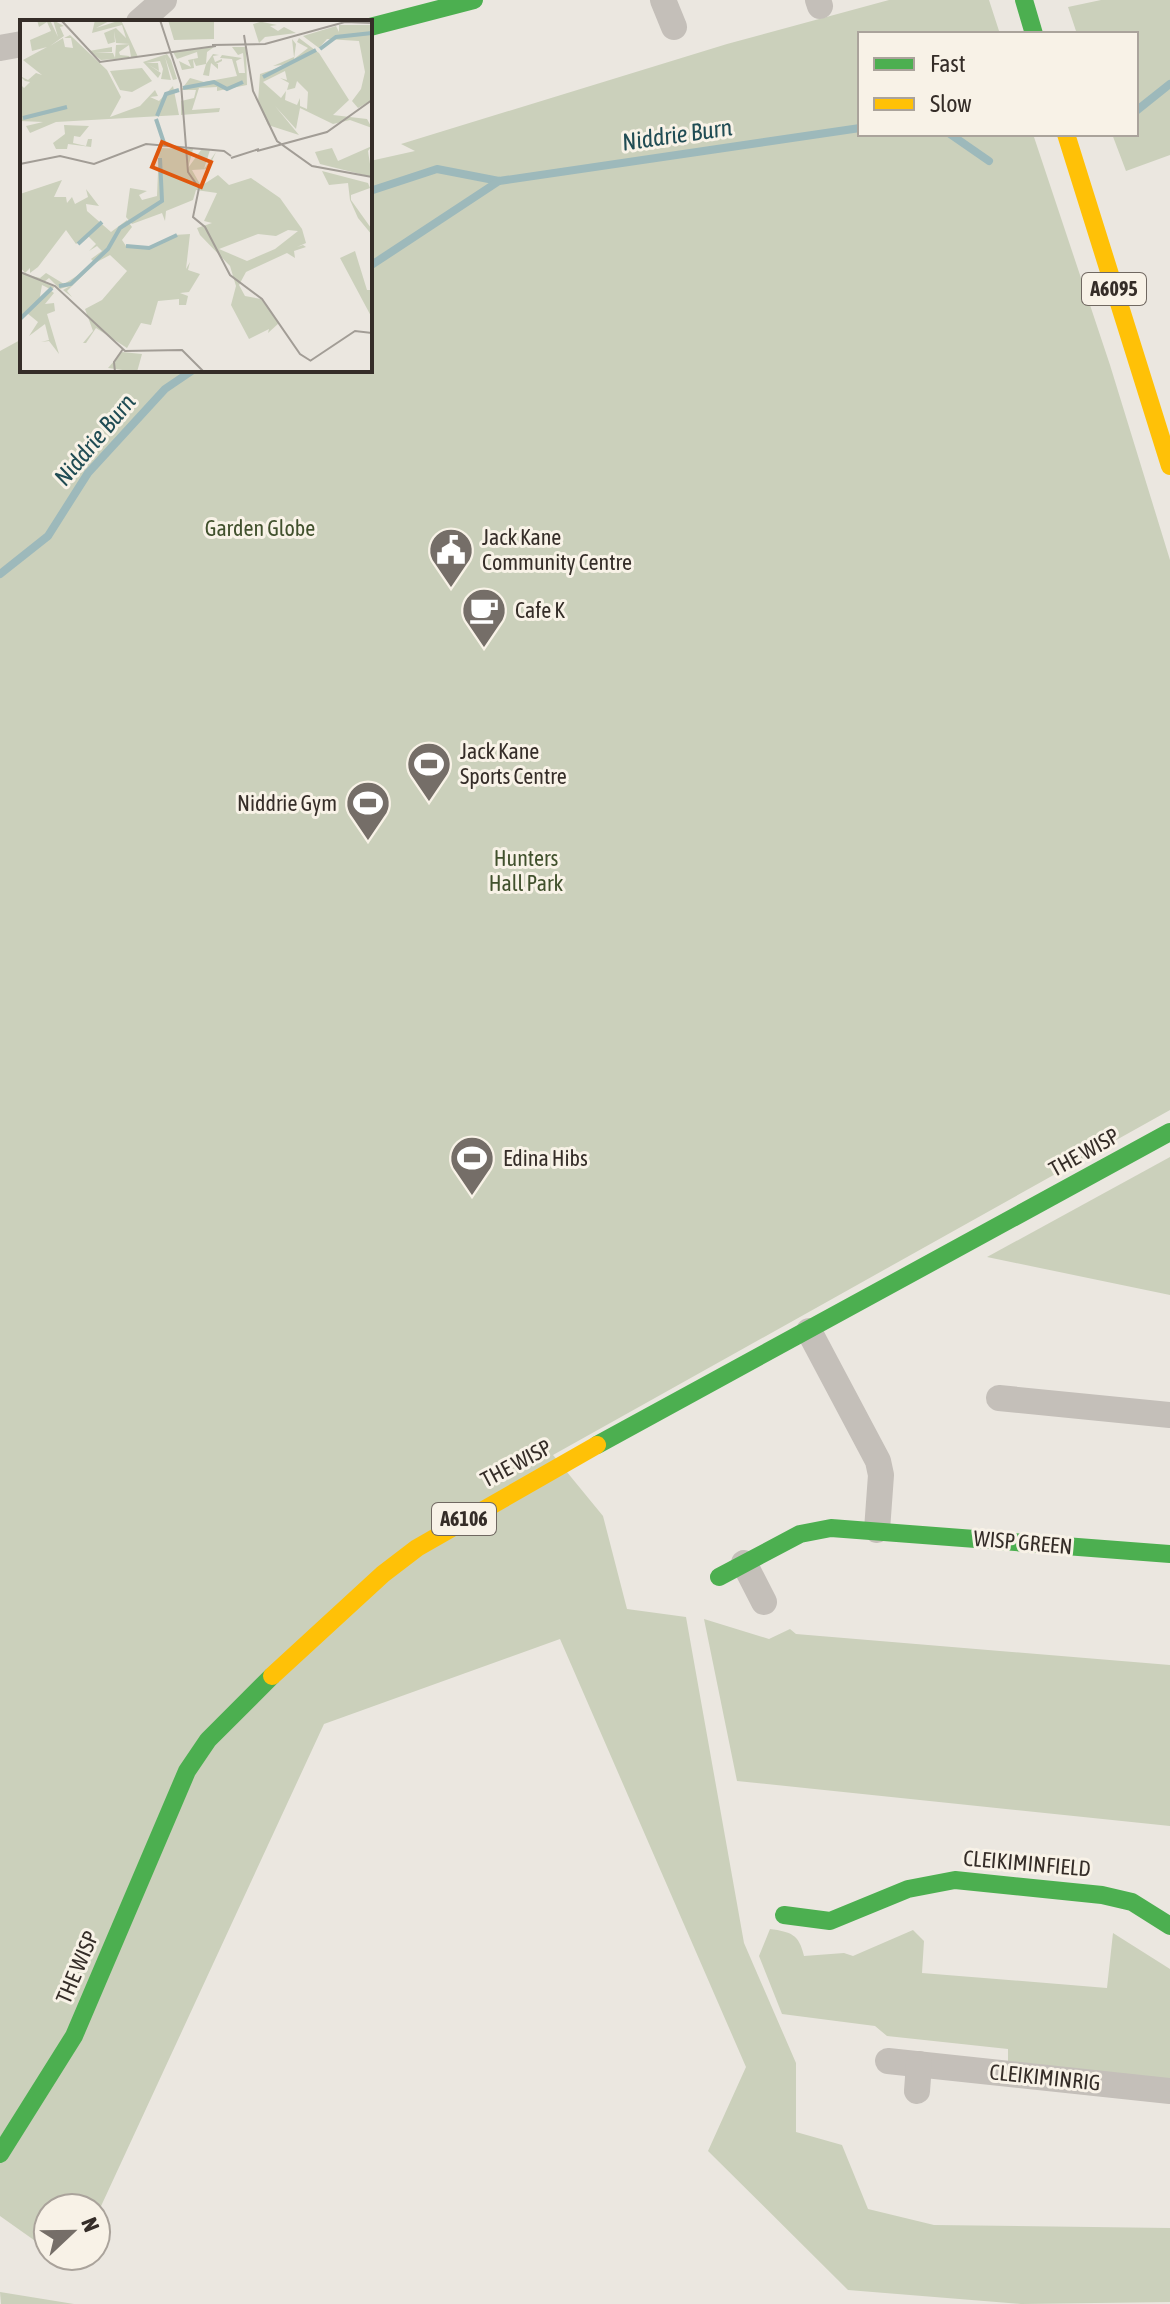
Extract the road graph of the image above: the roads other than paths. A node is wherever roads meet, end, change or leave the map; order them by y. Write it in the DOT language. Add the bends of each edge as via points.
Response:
graph roads {
  1 [pos="164,0"];
  2 [pos="474,0"];
  3 [pos="663,0"];
  4 [pos="1024,0"];
  5 [pos="426,6"];
  6 [pos="141,20"];
  7 [pos="372,26"];
  8 [pos="674,27"];
  9 [pos="1033,32"];
  10 [pos="20,44"];
  11 [pos="0,48"];
  12 [pos="1067,136"];
  13 [pos="1170,466"];
  14 [pos="1170,1132"];
  15 [pos="809,1331"];
  16 [pos="1016,1394"];
  17 [pos="1170,1415"];
  18 [pos="877,1530"];
  19 [pos="1170,1554"];
  20 [pos="744,1563"];
  21 [pos="719,1577"];
  22 [pos="764,1602"];
  23 [pos="784,1915"];
  24 [pos="1170,1926"];
  25 [pos="888,2061"];
  26 [pos="919,2064"];
  27 [pos="917,2091"];
  28 [pos="1170,2091"];
  29 [pos="0,2154"];
  1 -- 6 [label="street"];
  2 -- 5 [label="main road"];
  3 -- 8 [label="street"];
  4 -- 9 [label="main road"];
  5 -- 7 [label="main road"];
  10 -- 11 [label="street"];
  12 -- 13 [label="main road, A6095"];
  14 -- 15 [label="main road, THE WISP / A6106"];
  15 -- 18 [label="street" via="878,1461"];
  15 -- 29 [label="main road, THE WISP / A6106" via="417,1548 341,1610 237,1708 187,1771 74,2036"];
  16 -- 17 [label="street"];
  18 -- 19 [label="main road, WISP GREEN"];
  18 -- 20 [label="main road, WISP GREEN" via="816,1529"];
  20 -- 21 [label="main road, WISP GREEN"];
  20 -- 22 [label="street"];
  23 -- 24 [label="main road, CLEIKIMINFIELD" via="830,1921 908,1889 955,1880 1102,1895 1132,1902"];
  25 -- 26 [label="street, CLEIKIMINRIG"];
  26 -- 27 [label="street"];
  26 -- 28 [label="street, CLEIKIMINRIG"];
}
